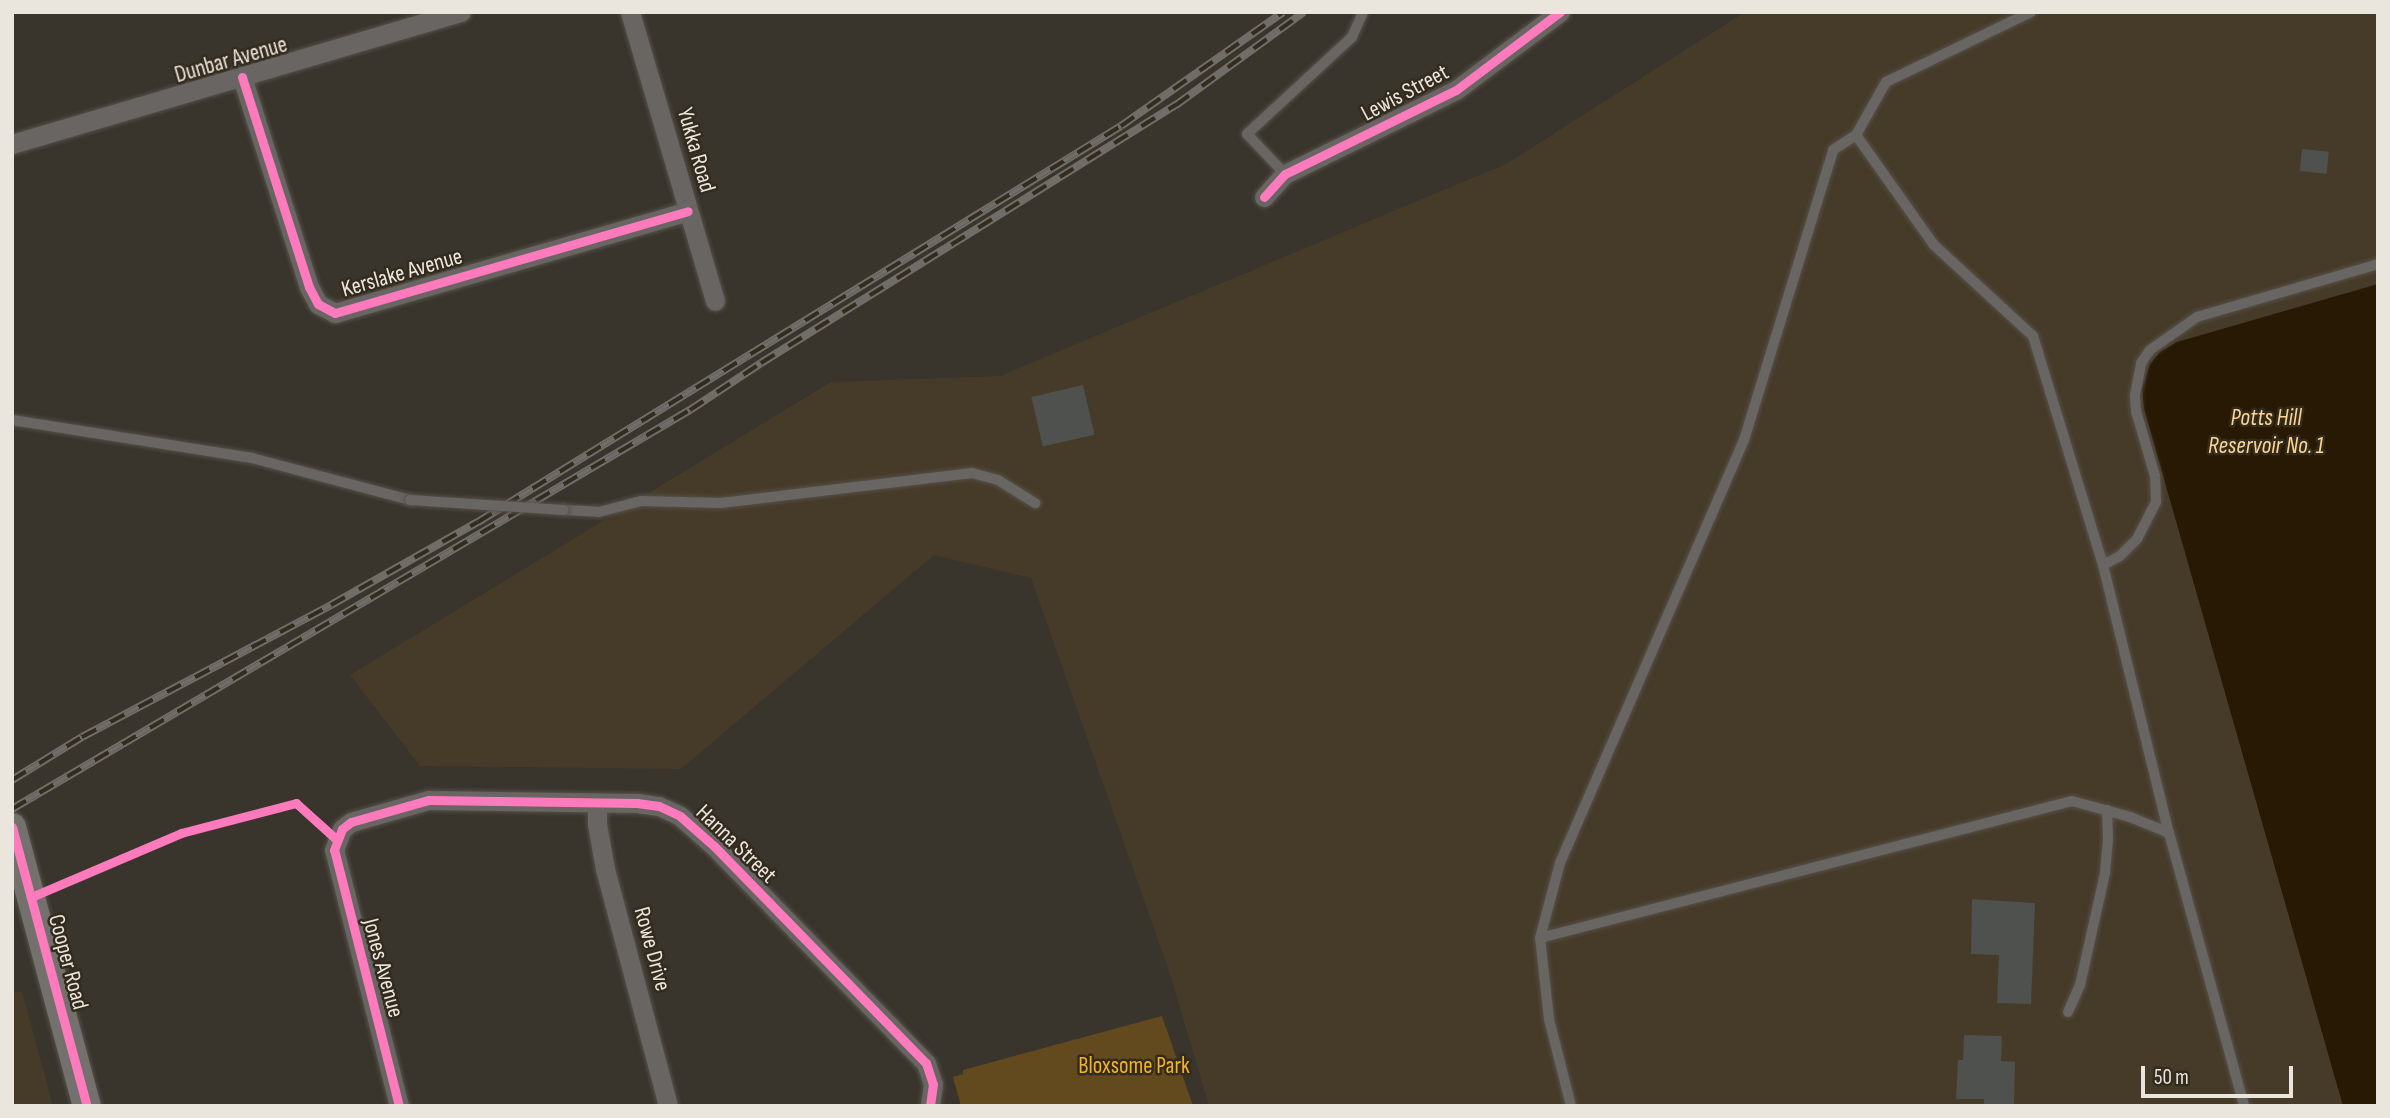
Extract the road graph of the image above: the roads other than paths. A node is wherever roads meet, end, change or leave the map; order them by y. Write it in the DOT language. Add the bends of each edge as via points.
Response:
graph roads {
  1 [pos="461,12"];
  2 [pos="630,12"];
  3 [pos="1363,12"];
  4 [pos="1560,12"];
  5 [pos="2031,12"];
  6 [pos="242,77"];
  7 [pos="1856,135"];
  8 [pos="12,144"];
  9 [pos="1285,174"];
  10 [pos="1264,197"];
  11 [pos="688,211"];
  12 [pos="2378,264"];
  13 [pos="715,301"];
  14 [pos="12,420"];
  15 [pos="1035,503"];
  16 [pos="2103,565"];
  17 [pos="597,803"];
  18 [pos="2107,810"];
  19 [pos="12,827"];
  20 [pos="2169,833"];
  21 [pos="336,839"];
  22 [pos="1540,938"];
  23 [pos="2068,1012"];
  24 [pos="87,1106"];
  25 [pos="400,1106"];
  26 [pos="668,1106"];
  27 [pos="930,1106"];
  28 [pos="1571,1106"];
  29 [pos="2244,1106"];
  1 -- 6 [label="street, Dunbar Avenue"];
  2 -- 11 [label="street, Yukka Road"];
  3 -- 9 [label="lane" via="1352,37 1247,134"];
  4 -- 9 [label="street, Lewis Street" via="1456,90"];
  5 -- 7 [label="lane" via="1886,82"];
  6 -- 8 [label="street, Dunbar Avenue"];
  6 -- 11 [label="street, Kerslake Avenue" via="309,287 318,304 335,313"];
  7 -- 16 [label="lane" via="1934,244 2033,336"];
  7 -- 22 [label="lane" via="1833,150 1744,440 1560,863"];
  9 -- 10 [label="street, Lewis Street"];
  11 -- 13 [label="street, Yukka Road"];
  12 -- 16 [label="lane" via="2197,317 2150,350 2141,363 2135,394 2155,476 2156,502 2137,539"];
  14 -- 15 [label="lane, bridge" via="252,458 410,500 599,512 641,501 721,503 972,473 998,480"];
  16 -- 20 [label="lane"];
  17 -- 21 [label="street, Hanna Street" via="429,800 352,822"];
  17 -- 26 [label="street, Rowe Drive" via="605,869"];
  17 -- 27 [label="street, Hanna Street" via="659,806 698,831 926,1063 933,1084"];
  18 -- 20 [label="lane"];
  18 -- 22 [label="lane" via="2072,801"];
  18 -- 23 [label="lane" via="2105,873 2080,985"];
  19 -- 24 [label="street, Cooper Road"];
  20 -- 29 [label="lane"];
  21 -- 25 [label="street, Jones Avenue" via="335,863"];
  22 -- 28 [label="lane" via="1549,1019"];
}
